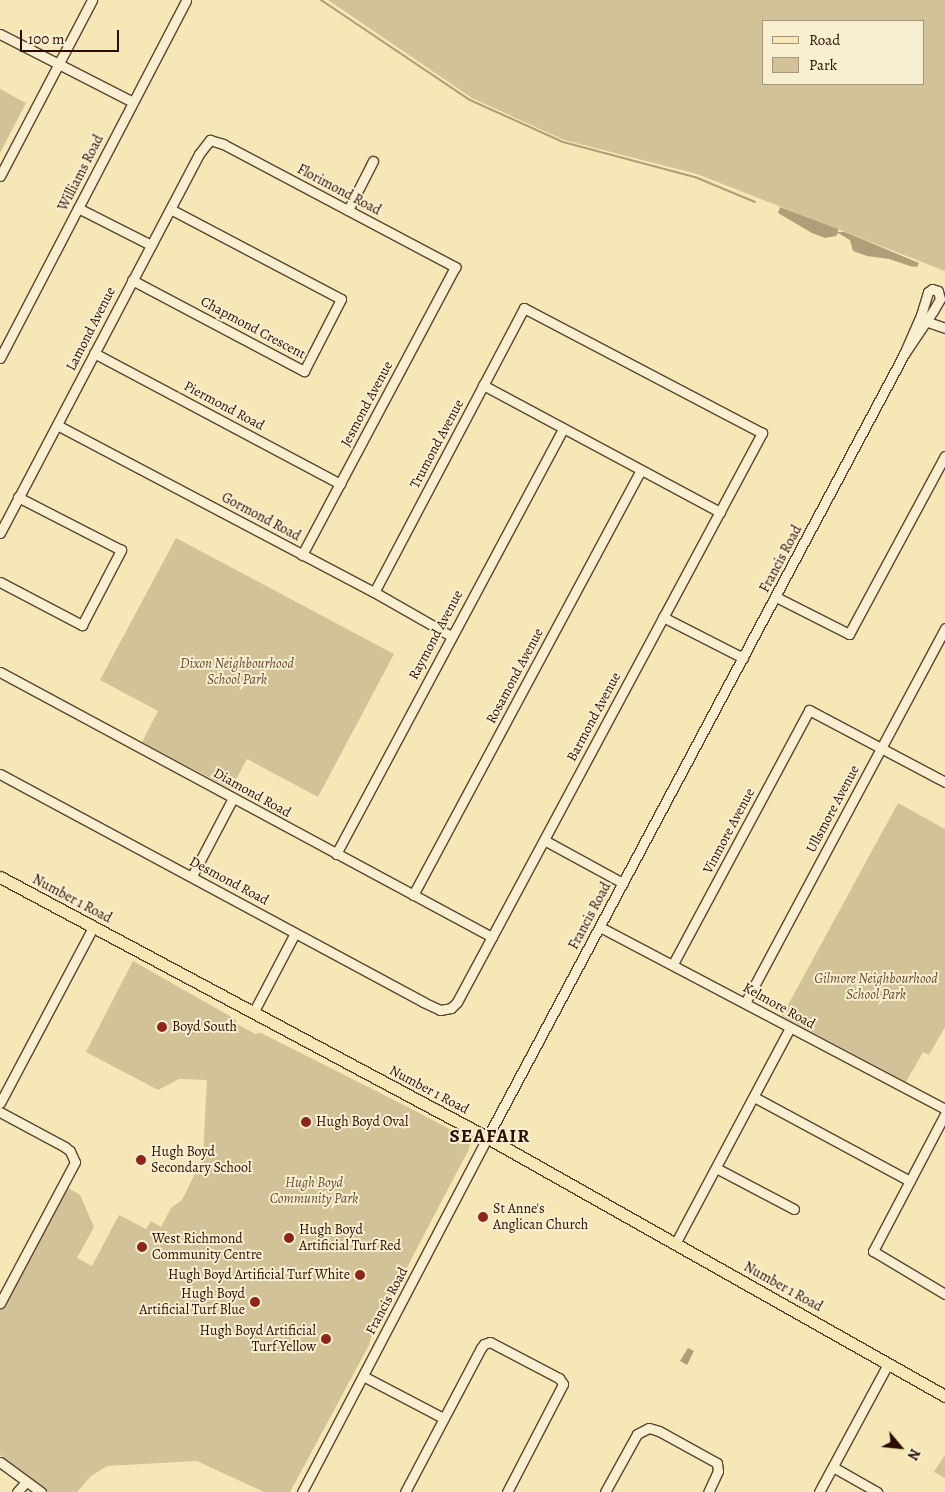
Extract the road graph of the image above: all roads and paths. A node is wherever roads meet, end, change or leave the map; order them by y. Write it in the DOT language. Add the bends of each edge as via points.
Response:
graph roads {
  1 [pos="92,0"];
  2 [pos="186,0"];
  3 [pos="0,34"];
  4 [pos="59,63"];
  5 [pos="133,102"];
  6 [pos="210,140"];
  7 [pos="373,162"];
  8 [pos="0,176"];
  9 [pos="78,208"];
  10 [pos="170,209"];
  11 [pos="348,210"];
  12 [pos="151,245"];
  13 [pos="455,266"];
  14 [pos="132,280"];
  15 [pos="945,328"];
  16 [pos="94,353"];
  17 [pos="0,358"];
  18 [pos="483,385"];
  19 [pos="57,425"];
  20 [pos="563,429"];
  21 [pos="762,433"];
  22 [pos="945,456"];
  23 [pos="641,470"];
  24 [pos="340,484"];
  25 [pos="18,497"];
  26 [pos="720,512"];
  27 [pos="0,532"];
  28 [pos="302,555"];
  29 [pos="0,582"];
  30 [pos="374,592"];
  31 [pos="776,597"];
  32 [pos="663,617"];
  33 [pos="945,628"];
  34 [pos="451,636"];
  35 [pos="743,658"];
  36 [pos="0,672"];
  37 [pos="881,748"];
  38 [pos="0,775"];
  39 [pos="945,782"];
  40 [pos="233,798"];
  41 [pos="544,840"];
  42 [pos="336,854"];
  43 [pos="192,876"];
  44 [pos="0,877"];
  45 [pos="623,883"];
  46 [pos="413,895"];
  47 [pos="93,927"];
  48 [pos="600,927"];
  49 [pos="295,933"];
  50 [pos="492,937"];
  51 [pos="673,964"];
  52 [pos="746,1003"];
  53 [pos="446,1010"];
  54 [pos="253,1013"];
  55 [pos="790,1028"];
  56 [pos="754,1097"];
  57 [pos="0,1103"];
  58 [pos="945,1109"];
  59 [pos="0,1112"];
  60 [pos="945,1114"];
  61 [pos="487,1138"];
  62 [pos="716,1168"];
  63 [pos="910,1181"];
  64 [pos="794,1209"];
  65 [pos="675,1244"];
  66 [pos="944,1291"];
  67 [pos="0,1303"];
  68 [pos="888,1364"];
  69 [pos="363,1376"];
  70 [pos="945,1396"];
  71 [pos="443,1418"];
  72 [pos="0,1462"];
  73 [pos="832,1467"];
  74 [pos="25,1482"];
  75 [pos="17,1492"];
  76 [pos="42,1492"];
  77 [pos="302,1492"];
  78 [pos="404,1492"];
  79 [pos="507,1492"];
  80 [pos="605,1492"];
  81 [pos="708,1492"];
  82 [pos="819,1492"];
  83 [pos="877,1492"];
  1 -- 4 [label="street"];
  2 -- 5 [label="street, Williams Road"];
  3 -- 4 [label="street"];
  4 -- 5 [label="street"];
  4 -- 8 [label="street"];
  5 -- 9 [label="street, Williams Road"];
  6 -- 10 [label="street, Lamond Avenue"];
  6 -- 11 [label="street, Florimond Road"];
  7 -- 11 [label="street"];
  9 -- 12 [label="street"];
  9 -- 17 [label="street, Williams Road"];
  10 -- 12 [label="street, Lamond Avenue"];
  10 -- 14 [label="street, Chapmond Crescent" via="341,299 304,371"];
  11 -- 13 [label="street, Florimond Road"];
  12 -- 14 [label="street, Lamond Avenue"];
  13 -- 24 [label="street, Jesmond Avenue"];
  14 -- 16 [label="street, Lamond Avenue"];
  15 -- 31 [label="street, Francis Road" via="923,320"];
  16 -- 19 [label="street, Lamond Avenue"];
  16 -- 24 [label="street, Piermond Road"];
  18 -- 20 [label="street"];
  18 -- 21 [label="street, Trumond Avenue" via="524,308"];
  18 -- 30 [label="street, Trumond Avenue"];
  19 -- 25 [label="street, Lamond Avenue"];
  19 -- 28 [label="street, Gormond Road"];
  20 -- 23 [label="street"];
  20 -- 34 [label="street, Raymond Avenue"];
  21 -- 26 [label="street, Barmond Avenue"];
  22 -- 31 [label="street" via="849,634"];
  23 -- 26 [label="street"];
  23 -- 46 [label="street, Rosamond Avenue"];
  24 -- 28 [label="street, Jesmond Avenue"];
  25 -- 27 [label="street, Lamond Avenue"];
  25 -- 29 [label="street" via="121,550 82,625"];
  26 -- 32 [label="street, Barmond Avenue"];
  28 -- 30 [label="street, Gormond Road"];
  30 -- 34 [label="street, Gormond Road"];
  31 -- 35 [label="street, Francis Road"];
  32 -- 35 [label="street"];
  32 -- 41 [label="street, Barmond Avenue"];
  33 -- 37 [label="street, Ullsmore Avenue"];
  34 -- 42 [label="street, Raymond Avenue"];
  35 -- 45 [label="street, Francis Road"];
  36 -- 40 [label="street, Diamond Road"];
  37 -- 39 [label="street"];
  37 -- 51 [label="street, Vinmore Avenue" via="809,710"];
  37 -- 52 [label="street, Ullsmore Avenue"];
  38 -- 43 [label="street, Desmond Road"];
  40 -- 42 [label="street, Diamond Road"];
  40 -- 43 [label="street"];
  41 -- 45 [label="street"];
  41 -- 50 [label="street, Barmond Avenue"];
  42 -- 46 [label="street, Diamond Road"];
  43 -- 49 [label="street, Desmond Road"];
  44 -- 47 [label="main road, Number 1 Road"];
  45 -- 48 [label="street, Francis Road"];
  46 -- 50 [label="street, Diamond Road"];
  47 -- 54 [label="main road, Number 1 Road"];
  47 -- 57 [label="street"];
  48 -- 51 [label="street, Kelmore Road"];
  48 -- 61 [label="street, Francis Road"];
  49 -- 53 [label="street, Desmond Road" via="423,1002"];
  49 -- 54 [label="street"];
  50 -- 53 [label="street, Barmond Avenue" via="457,1002"];
  51 -- 52 [label="street, Kelmore Road"];
  52 -- 55 [label="street, Kelmore Road"];
  54 -- 61 [label="main road, Number 1 Road"];
  55 -- 56 [label="street"];
  55 -- 58 [label="street, Kelmore Road"];
  56 -- 62 [label="street"];
  56 -- 63 [label="street"];
  59 -- 67 [label="street" via="65,1147 75,1162"];
  60 -- 63 [label="street"];
  61 -- 65 [label="main road, Number 1 Road"];
  61 -- 69 [label="street, Francis Road"];
  62 -- 64 [label="street"];
  62 -- 65 [label="street"];
  63 -- 66 [label="street" via="874,1251"];
  65 -- 68 [label="main road, Number 1 Road"];
  68 -- 70 [label="main road, Number 1 Road"];
  68 -- 73 [label="street"];
  69 -- 71 [label="street"];
  69 -- 77 [label="street, Francis Road"];
  71 -- 78 [label="street"];
  71 -- 79 [label="street" via="486,1343 495,1344 559,1378 561,1390"];
  72 -- 74 [label="street"];
  73 -- 82 [label="street"];
  73 -- 83 [label="street"];
  74 -- 75 [label="street"];
  74 -- 76 [label="street"];
  80 -- 81 [label="street" via="633,1440 644,1429 659,1431 717,1463 718,1471"];
}
